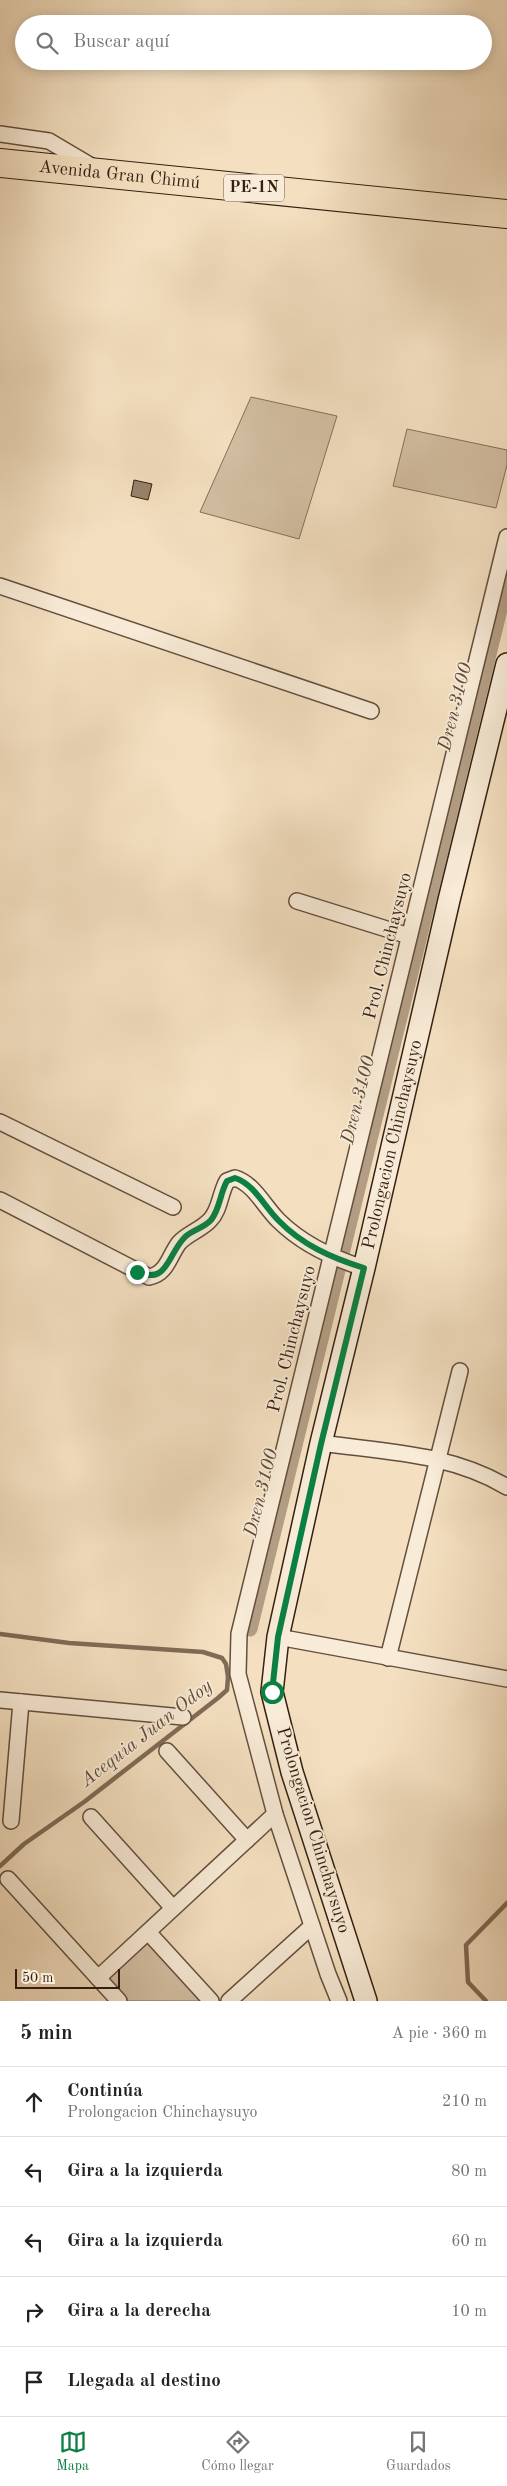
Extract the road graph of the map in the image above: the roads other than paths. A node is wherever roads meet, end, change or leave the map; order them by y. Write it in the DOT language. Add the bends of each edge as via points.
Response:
graph roads {
  1 [pos="0,134"];
  2 [pos="0,163"];
  3 [pos="103,172"];
  4 [pos="0,180"];
  5 [pos="507,214"];
  6 [pos="507,230"];
  7 [pos="507,537"];
  8 [pos="0,586"];
  9 [pos="507,664"];
  10 [pos="371,711"];
  11 [pos="297,901"];
  12 [pos="409,936"];
  13 [pos="0,1122"];
  14 [pos="0,1200"];
  15 [pos="173,1207"];
  16 [pos="333,1258"];
  17 [pos="358,1266"];
  18 [pos="460,1370"];
  19 [pos="321,1444"];
  20 [pos="437,1458"];
  21 [pos="507,1487"];
  22 [pos="278,1637"];
  23 [pos="388,1658"];
  24 [pos="507,1679"];
  25 [pos="0,1700"];
  26 [pos="21,1702"];
  27 [pos="183,1717"];
  28 [pos="167,1751"];
  29 [pos="275,1814"];
  30 [pos="91,1817"];
  31 [pos="11,1822"];
  32 [pos="247,1840"];
  33 [pos="8,1879"];
  34 [pos="173,1908"];
  35 [pos="312,1926"];
  36 [pos="148,1932"];
  37 [pos="98,1978"];
  38 [pos="119,2001"];
  39 [pos="210,2001"];
  40 [pos="229,2001"];
  41 [pos="339,2001"];
  42 [pos="366,2001"];
  1 -- 3 [label="street" via="49,141"];
  2 -- 3 [label="highway, Avenida Gran Chimú / PE-1N"];
  3 -- 5 [label="highway, Avenida Gran Chimú / PE-1N"];
  4 -- 6 [label="highway, Avenida Gran Chimú / PE-1N"];
  7 -- 12 [label="street, Prol. Chinchaysuyo"];
  8 -- 10 [label="street"];
  9 -- 17 [label="street, Prolongacion Chinchaysuyo"];
  11 -- 12 [label="street"];
  12 -- 16 [label="street, Prol. Chinchaysuyo"];
  13 -- 15 [label="street"];
  14 -- 16 [label="street" via="149,1277 157,1276 163,1270 187,1235 210,1220 227,1181 235,1178 250,1186 279,1221"];
  16 -- 17 [label="street"];
  16 -- 29 [label="street, Prol. Chinchaysuyo" via="239,1634 238,1674"];
  17 -- 19 [label="street, Prolongacion Chinchaysuyo"];
  18 -- 20 [label="street"];
  19 -- 20 [label="street"];
  19 -- 22 [label="street, Prolongacion Chinchaysuyo"];
  20 -- 21 [label="street" via="483,1473"];
  20 -- 23 [label="street"];
  22 -- 23 [label="street"];
  22 -- 42 [label="street, Prolongacion Chinchaysuyo" via="272,1692 274,1701 292,1772"];
  23 -- 24 [label="street"];
  25 -- 26 [label="street"];
  26 -- 27 [label="street"];
  26 -- 31 [label="street"];
  28 -- 32 [label="street"];
  29 -- 32 [label="street"];
  29 -- 35 [label="street, Prol. Chinchaysuyo"];
  30 -- 34 [label="street"];
  32 -- 34 [label="street"];
  33 -- 37 [label="street"];
  34 -- 36 [label="street"];
  35 -- 40 [label="street"];
  35 -- 41 [label="street, Prol. Chinchaysuyo"];
  36 -- 37 [label="street"];
  36 -- 39 [label="street"];
  37 -- 38 [label="street"];
}
